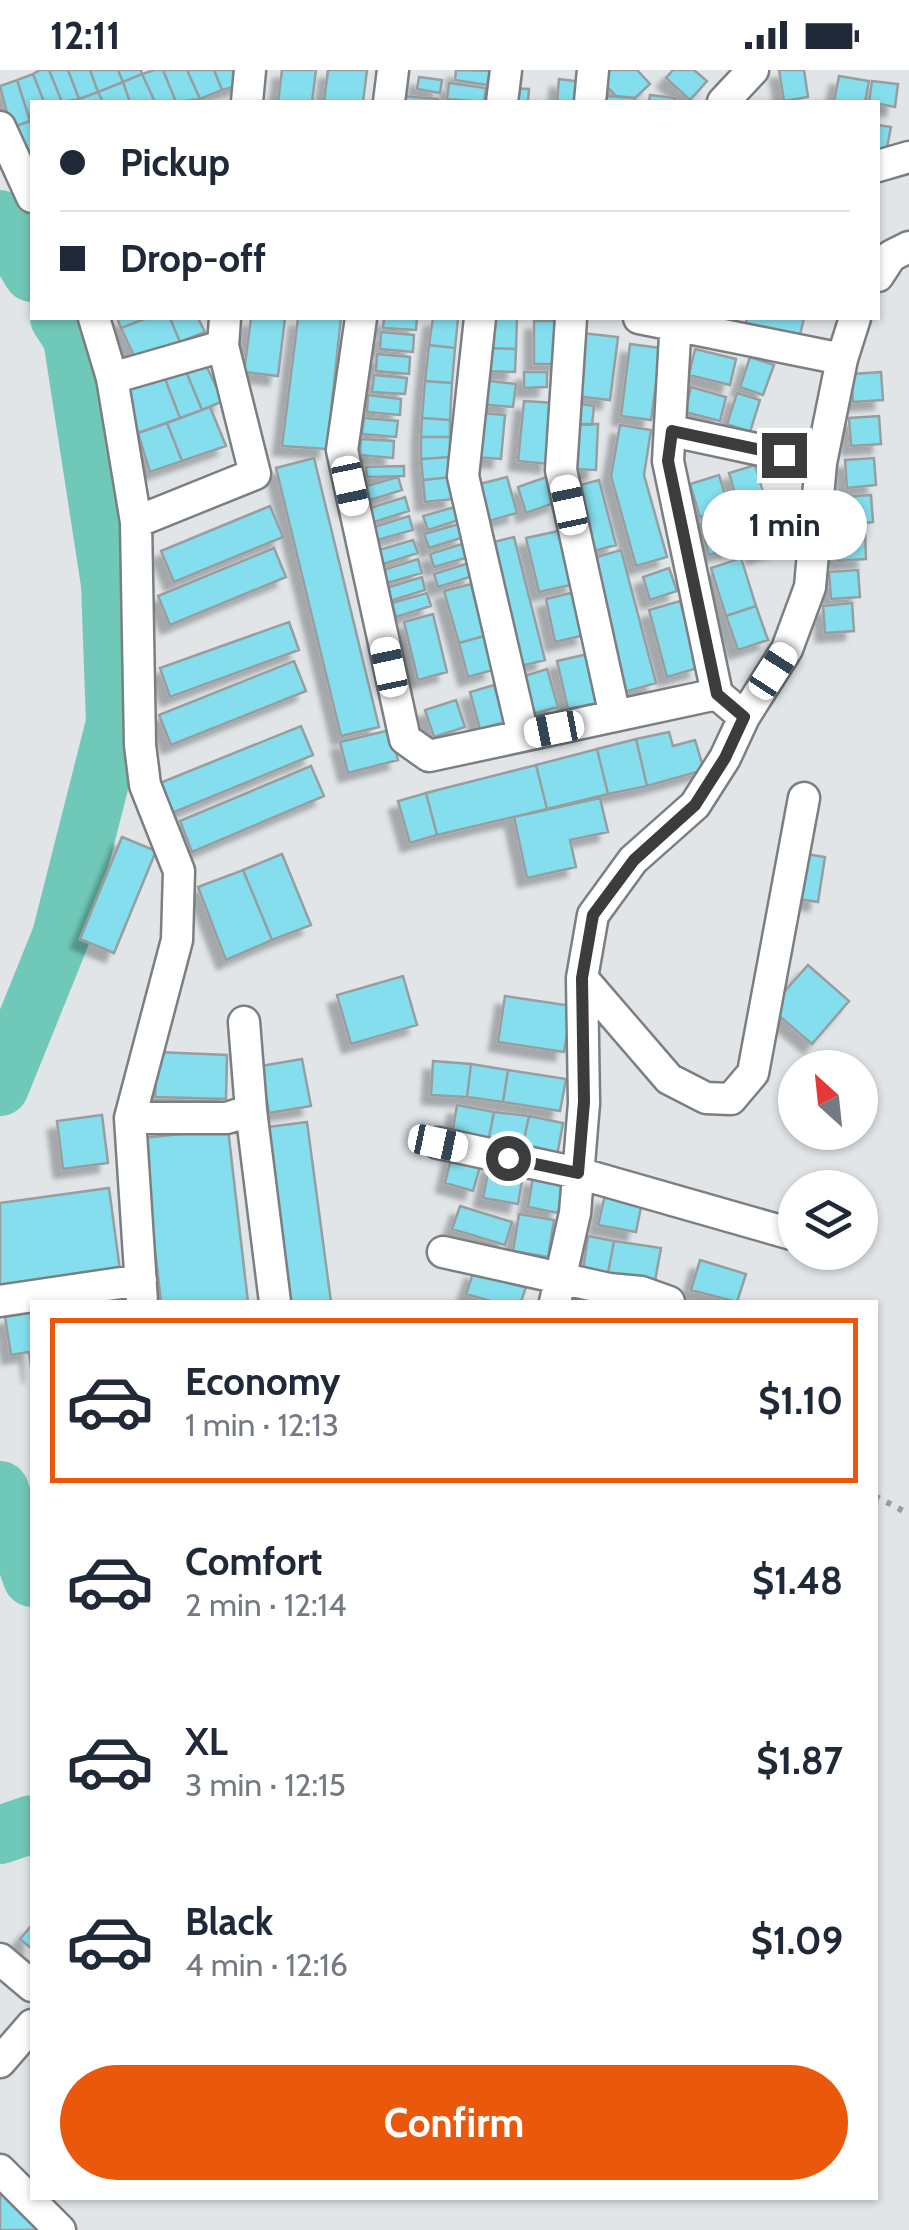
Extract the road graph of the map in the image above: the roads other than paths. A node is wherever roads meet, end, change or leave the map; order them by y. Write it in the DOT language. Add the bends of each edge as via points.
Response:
graph roads {
  1 [pos="393,70"];
  2 [pos="506,70"];
  3 [pos="593,70"];
  4 [pos="754,70"];
  5 [pos="389,100"];
  6 [pos="502,100"];
  7 [pos="590,100"];
  8 [pos="725,100"];
  9 [pos="0,128"];
  10 [pos="909,157"];
  11 [pos="880,165"];
  12 [pos="30,188"];
  13 [pos="909,247"];
  14 [pos="880,273"];
  15 [pos="95,320"];
  16 [pos="361,320"];
  17 [pos="480,320"];
  18 [pos="572,320"];
  19 [pos="855,320"];
  20 [pos="676,321"];
  21 [pos="224,332"];
  22 [pos="842,358"];
  23 [pos="112,378"];
  24 [pos="672,431"];
  25 [pos="821,463"];
  26 [pos="136,522"];
  27 [pos="717,694"];
  28 [pos="615,716"];
  29 [pos="744,717"];
  30 [pos="523,735"];
  31 [pos="804,798"];
  32 [pos="582,978"];
  33 [pos="244,1022"];
  34 [pos="251,1110"];
  35 [pos="130,1118"];
  36 [pos="438,1143"];
  37 [pos="578,1173"];
  38 [pos="778,1230"];
  39 [pos="443,1252"];
  40 [pos="557,1290"];
  41 [pos="141,1291"];
  42 [pos="275,1300"];
  43 [pos="664,1300"];
  44 [pos="0,1302"];
  45 [pos="0,1959"];
  46 [pos="30,1984"];
  47 [pos="30,2027"];
  48 [pos="0,2062"];
  49 [pos="0,2170"];
  50 [pos="60,2230"];
  1 -- 5 [label="street"];
  2 -- 6 [label="street"];
  3 -- 7 [label="street"];
  4 -- 8 [label="street"];
  9 -- 12 [label="street"];
  10 -- 11 [label="street"];
  13 -- 14 [label="street" via="891,256"];
  15 -- 23 [label="street"];
  16 -- 30 [label="street" via="342,450 405,739 428,756"];
  17 -- 30 [label="street" via="462,476"];
  18 -- 28 [label="street" via="561,470"];
  19 -- 22 [label="street"];
  20 -- 22 [label="street"];
  20 -- 24 [label="street"];
  21 -- 23 [label="street"];
  21 -- 26 [label="street" via="255,474"];
  22 -- 25 [label="street"];
  23 -- 26 [label="street"];
  24 -- 25 [label="street"];
  24 -- 27 [label="street" via="668,461"];
  25 -- 29 [label="street" via="810,587 788,648"];
  26 -- 35 [label="street" via="145,786 179,871 176,940"];
  27 -- 28 [label="street"];
  27 -- 29 [label="street"];
  28 -- 30 [label="street"];
  29 -- 32 [label="street" via="695,805 634,860 593,915"];
  31 -- 32 [label="street" via="753,1073 731,1099 706,1098 669,1080"];
  32 -- 37 [label="street"];
  33 -- 34 [label="street"];
  34 -- 35 [label="street" via="227,1118"];
  34 -- 42 [label="street"];
  35 -- 41 [label="street"];
  36 -- 37 [label="street"];
  37 -- 38 [label="street"];
  37 -- 40 [label="street"];
  39 -- 40 [label="street"];
  40 -- 43 [label="street" via="641,1292"];
  41 -- 44 [label="street"];
  45 -- 46 [label="street"];
  47 -- 48 [label="street"];
  49 -- 50 [label="street"];
}
